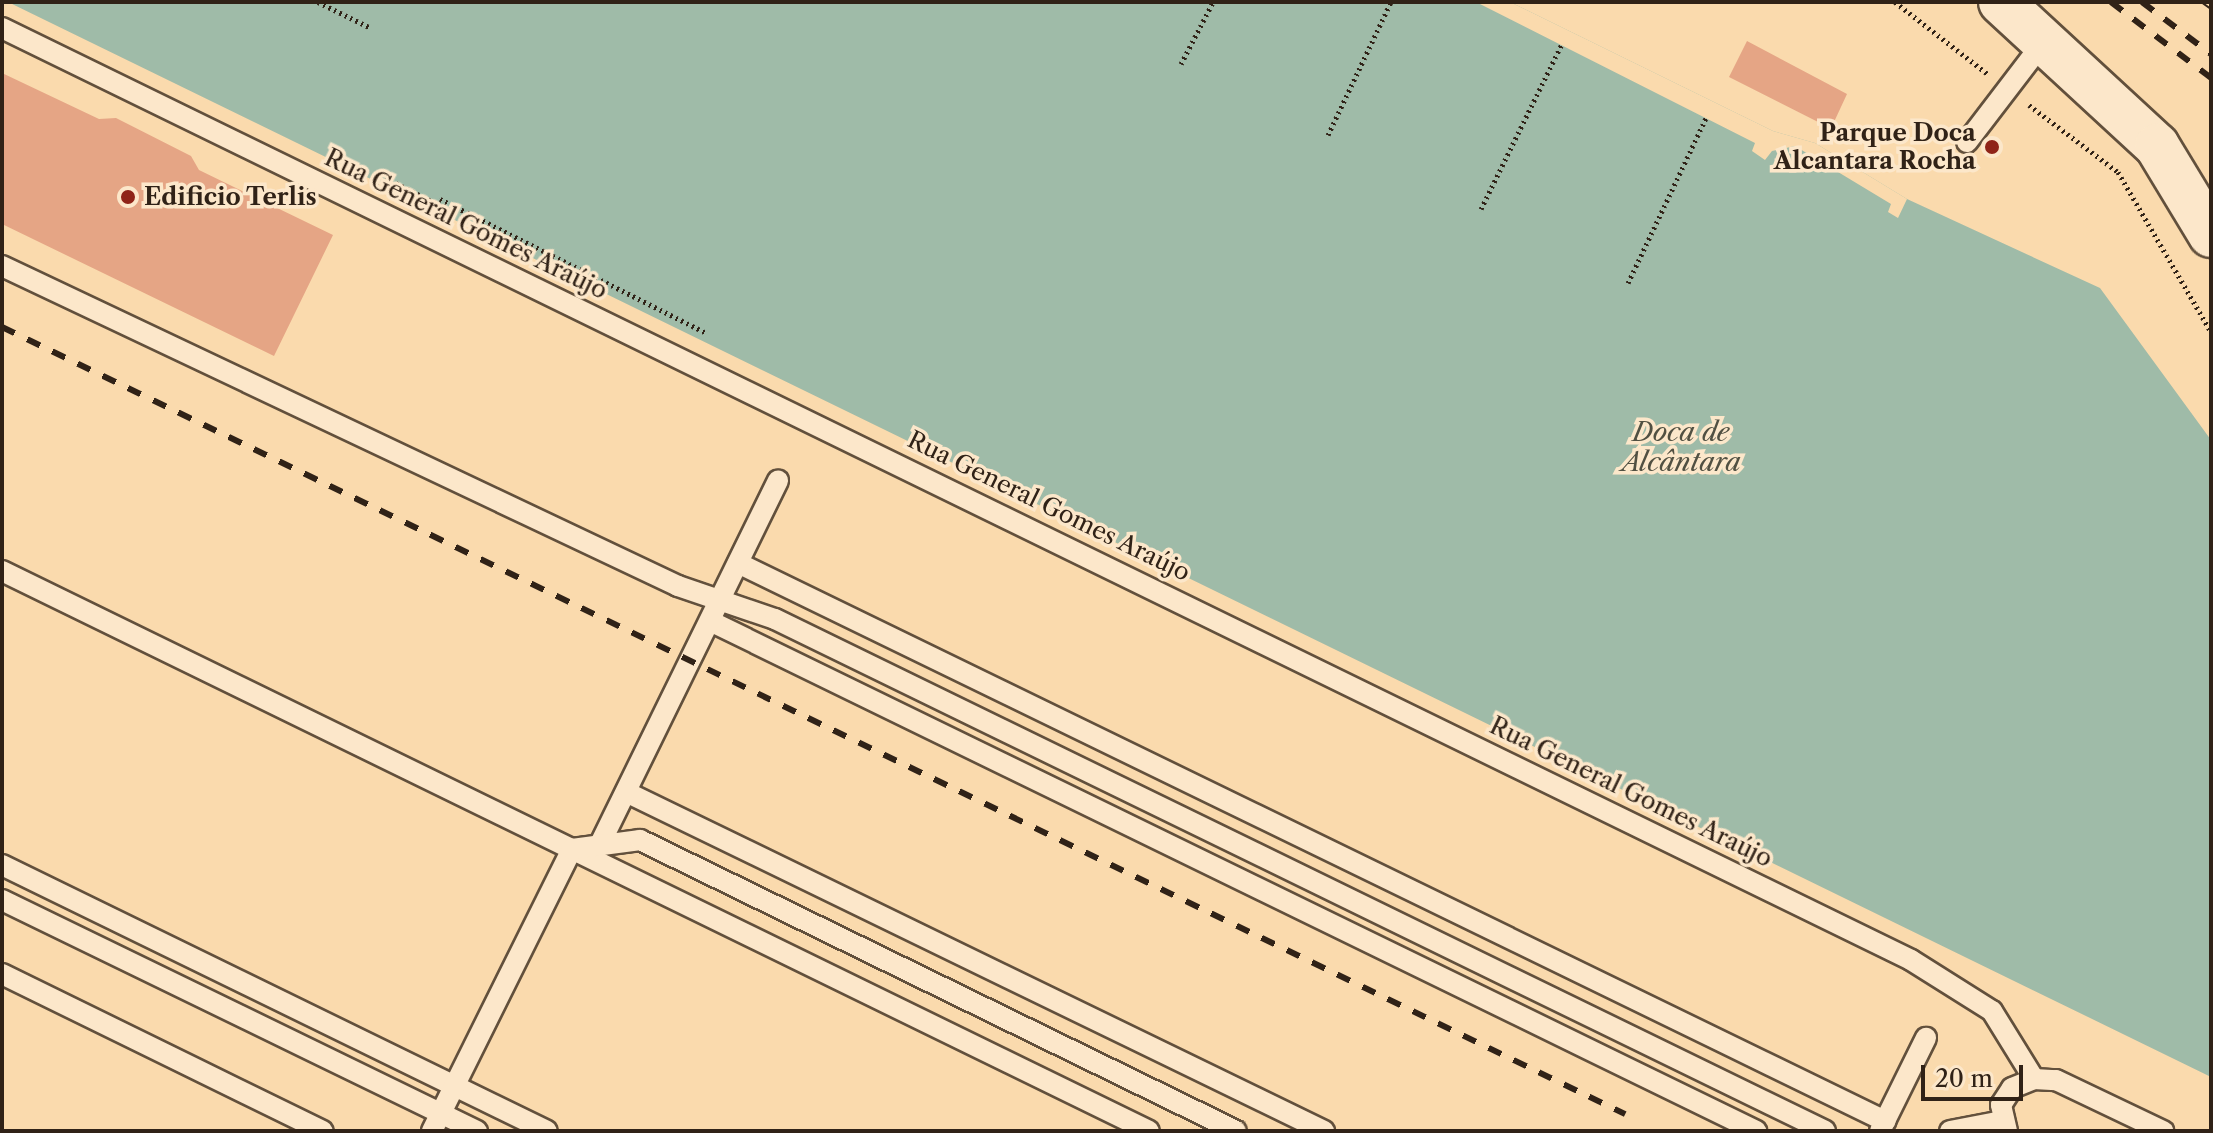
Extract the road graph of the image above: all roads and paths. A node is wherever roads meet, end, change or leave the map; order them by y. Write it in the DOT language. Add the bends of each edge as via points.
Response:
graph roads {
  1 [pos="318,2"];
  2 [pos="336,2"];
  3 [pos="1213,2"];
  4 [pos="1391,2"];
  5 [pos="1895,2"];
  6 [pos="2001,2"];
  7 [pos="333,9"];
  8 [pos="2,28"];
  9 [pos="371,28"];
  10 [pos="2045,40"];
  11 [pos="1562,44"];
  12 [pos="1181,64"];
  13 [pos="2008,89"];
  14 [pos="1706,118"];
  15 [pos="1328,135"];
  16 [pos="1967,142"];
  17 [pos="375,187"];
  18 [pos="1481,209"];
  19 [pos="2211,235"];
  20 [pos="2,266"];
  21 [pos="1628,283"];
  22 [pos="705,332"];
  23 [pos="2211,332"];
  24 [pos="778,481"];
  25 [pos="738,563"];
  26 [pos="2,571"];
  27 [pos="721,600"];
  28 [pos="710,621"];
  29 [pos="626,792"];
  30 [pos="599,846"];
  31 [pos="572,849"];
  32 [pos="2,865"];
  33 [pos="2,900"];
  34 [pos="2,974"];
  35 [pos="1926,1038"];
  36 [pos="2034,1079"];
  37 [pos="454,1086"];
  38 [pos="437,1122"];
  39 [pos="1883,1126"];
  40 [pos="2005,1126"];
  41 [pos="323,1131"];
  42 [pos="477,1131"];
  43 [pos="547,1131"];
  44 [pos="1149,1131"];
  45 [pos="1236,1131"];
  46 [pos="1324,1131"];
  47 [pos="1756,1131"];
  48 [pos="1825,1131"];
  49 [pos="1950,1131"];
  50 [pos="2163,1131"];
  1 -- 7 [label="path"];
  2 -- 7 [label="path"];
  3 -- 12 [label="path"];
  4 -- 15 [label="path"];
  5 -- 13 [label="path"];
  6 -- 10 [label="street"];
  7 -- 9 [label="path"];
  8 -- 36 [label="lane, Rua General Gomes Araújo" via="1911,960 1992,1011"];
  10 -- 13 [label="lane"];
  10 -- 19 [label="street" via="2157,146"];
  11 -- 18 [label="path"];
  13 -- 16 [label="lane"];
  13 -- 23 [label="path" via="2118,172"];
  14 -- 21 [label="path"];
  17 -- 22 [label="path" via="380,175 437,204 440,199"];
  20 -- 27 [label="lane" via="678,586"];
  24 -- 25 [label="lane"];
  25 -- 27 [label="lane"];
  25 -- 39 [label="lane"];
  26 -- 31 [label="lane"];
  27 -- 28 [label="lane"];
  27 -- 48 [label="lane" via="775,619"];
  28 -- 29 [label="lane"];
  28 -- 47 [label="lane"];
  29 -- 30 [label="lane"];
  29 -- 46 [label="lane"];
  30 -- 31 [label="lane"];
  30 -- 45 [label="lane" via="640,840"];
  31 -- 37 [label="lane"];
  31 -- 44 [label="lane"];
  32 -- 37 [label="lane"];
  33 -- 38 [label="lane"];
  34 -- 41 [label="lane"];
  35 -- 39 [label="lane"];
  36 -- 40 [label="lane" via="2012,1088 2001,1105"];
  36 -- 50 [label="lane" via="2056,1080"];
  37 -- 38 [label="lane"];
  37 -- 43 [label="lane"];
  38 -- 42 [label="lane"];
  40 -- 49 [label="lane"];
}
